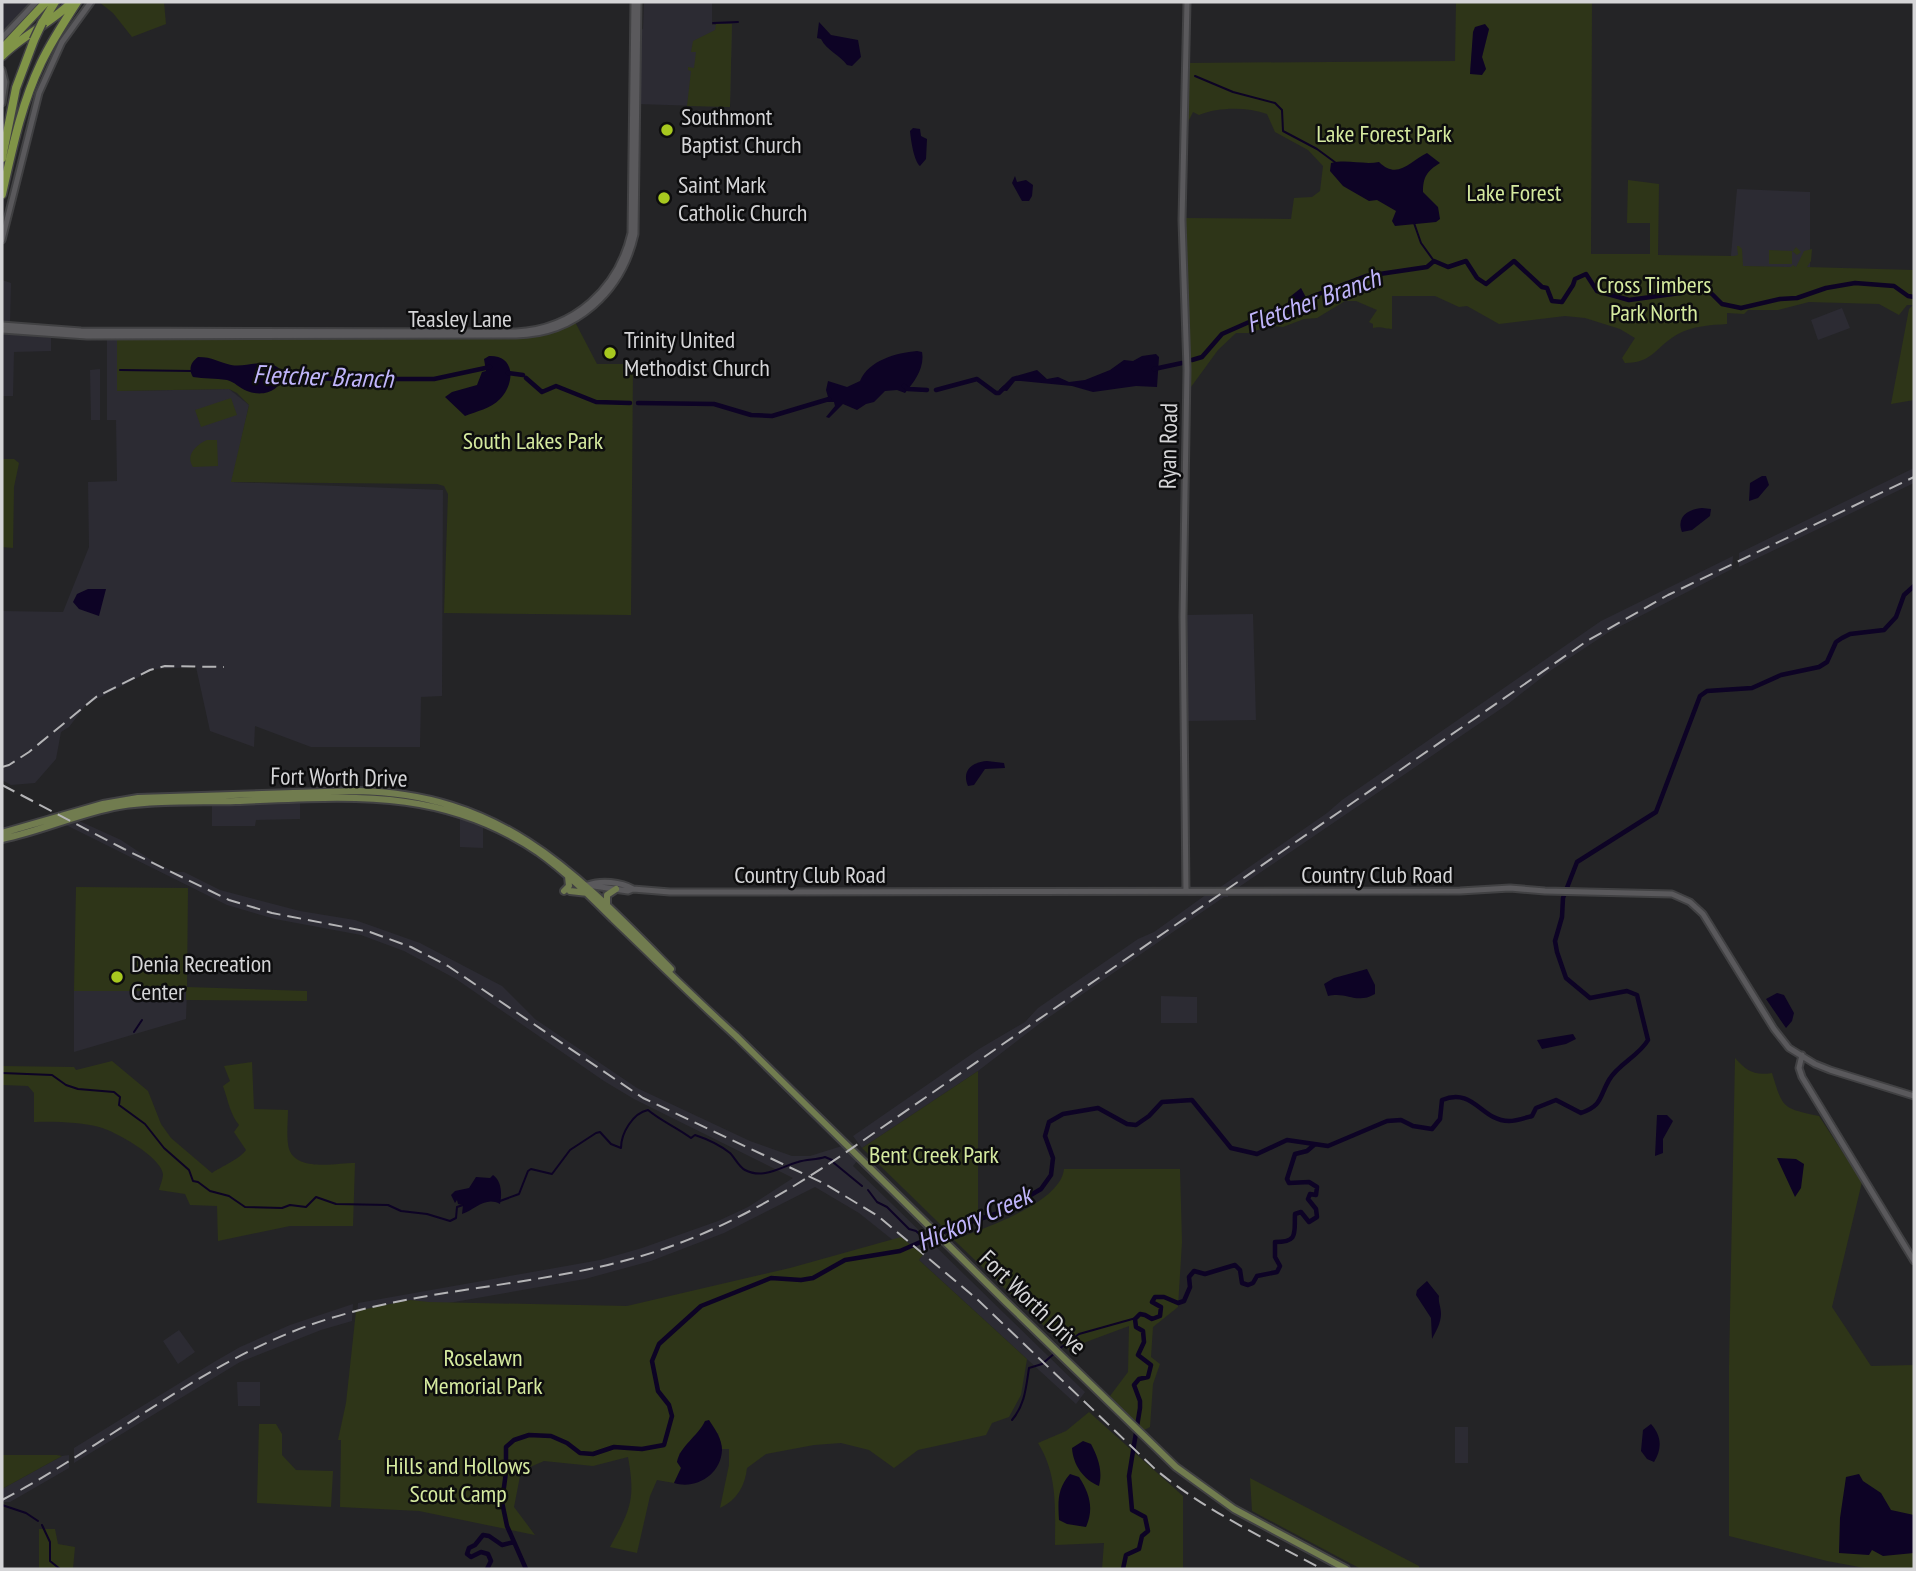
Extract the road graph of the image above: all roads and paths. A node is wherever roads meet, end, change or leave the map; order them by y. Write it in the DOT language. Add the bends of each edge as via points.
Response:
graph roads {
  1 [pos="36,2"];
  2 [pos="46,2"];
  3 [pos="55,2"];
  4 [pos="77,2"];
  5 [pos="91,2"];
  6 [pos="636,2"];
  7 [pos="1187,2"];
  8 [pos="2,38"];
  9 [pos="2,49"];
  10 [pos="2,56"];
  11 [pos="2,70"];
  12 [pos="2,103"];
  13 [pos="2,158"];
  14 [pos="2,194"];
  15 [pos="2,240"];
  16 [pos="2,327"];
  17 [pos="339,794"];
  18 [pos="218,796"];
  19 [pos="122,800"];
  20 [pos="188,803"];
  21 [pos="89,808"];
  22 [pos="97,811"];
  23 [pos="72,819"];
  24 [pos="2,833"];
  25 [pos="2,838"];
  26 [pos="567,874"];
  27 [pos="586,889"];
  28 [pos="616,889"];
  29 [pos="633,889"];
  30 [pos="1186,891"];
  31 [pos="608,907"];
  32 [pos="723,1024"];
  33 [pos="1802,1055"];
  34 [pos="1808,1060"];
  35 [pos="1799,1065"];
  36 [pos="1914,1096"];
  37 [pos="1914,1261"];
  38 [pos="1346,1569"];
  1 -- 8 [label="main road"];
  2 -- 9 [label="highway"];
  3 -- 13 [label="highway, bridge" via="16,88"];
  4 -- 10 [label="highway"];
  4 -- 14 [label="highway" via="48,51 23,110"];
  5 -- 15 [label="main road" via="62,42 39,93"];
  6 -- 16 [label="main road, Teasley Lane" via="636,223 632,246 611,288 572,321 523,335 49,332"];
  7 -- 30 [label="main road, Ryan Road" via="1182,220 1187,359"];
  11 -- 12 [label="main road"];
  17 -- 18 [label="main road, Fort Worth Drive"];
  17 -- 20 [label="main road, Fort Worth Drive"];
  17 -- 26 [label="main road, Fort Worth Drive" via="402,800 452,812 520,842"];
  17 -- 27 [label="main road, Fort Worth Drive" via="379,792 417,797 477,815 546,852"];
  18 -- 19 [label="main road, Fort Worth Drive"];
  18 -- 20 [label="main road"];
  19 -- 21 [label="main road, Fort Worth Drive"];
  19 -- 22 [label="main road"];
  20 -- 22 [label="main road, Fort Worth Drive"];
  21 -- 23 [label="main road"];
  21 -- 24 [label="main road, Fort Worth Drive"];
  22 -- 23 [label="main road, Fort Worth Drive"];
  23 -- 25 [label="main road, Fort Worth Drive"];
  26 -- 27 [label="main road, Fort Worth Drive"];
  26 -- 27 [label="main road" via="567,891"];
  27 -- 28 [label="main road, Country Club Road"];
  27 -- 29 [label="main road, Country Club Road" via="593,883 608,883"];
  27 -- 31 [label="main road, Fort Worth Drive"];
  27 -- 32 [label="main road, Fort Worth Drive"];
  28 -- 29 [label="main road, Country Club Road"];
  28 -- 31 [label="main road" via="607,895"];
  29 -- 30 [label="main road, Country Club Road"];
  30 -- 33 [label="main road, Country Club Road" via="1510,888 1664,893 1686,900 1703,914 1774,1029"];
  31 -- 32 [label="main road, Fort Worth Drive"];
  32 -- 38 [label="main road, Fort Worth Drive" via="1177,1467 1220,1500"];
  33 -- 34 [label="main road, Country Club Road"];
  33 -- 35 [label="main road"];
  34 -- 35 [label="main road"];
  34 -- 36 [label="main road, Country Club Road"];
  35 -- 37 [label="main road"];
}
